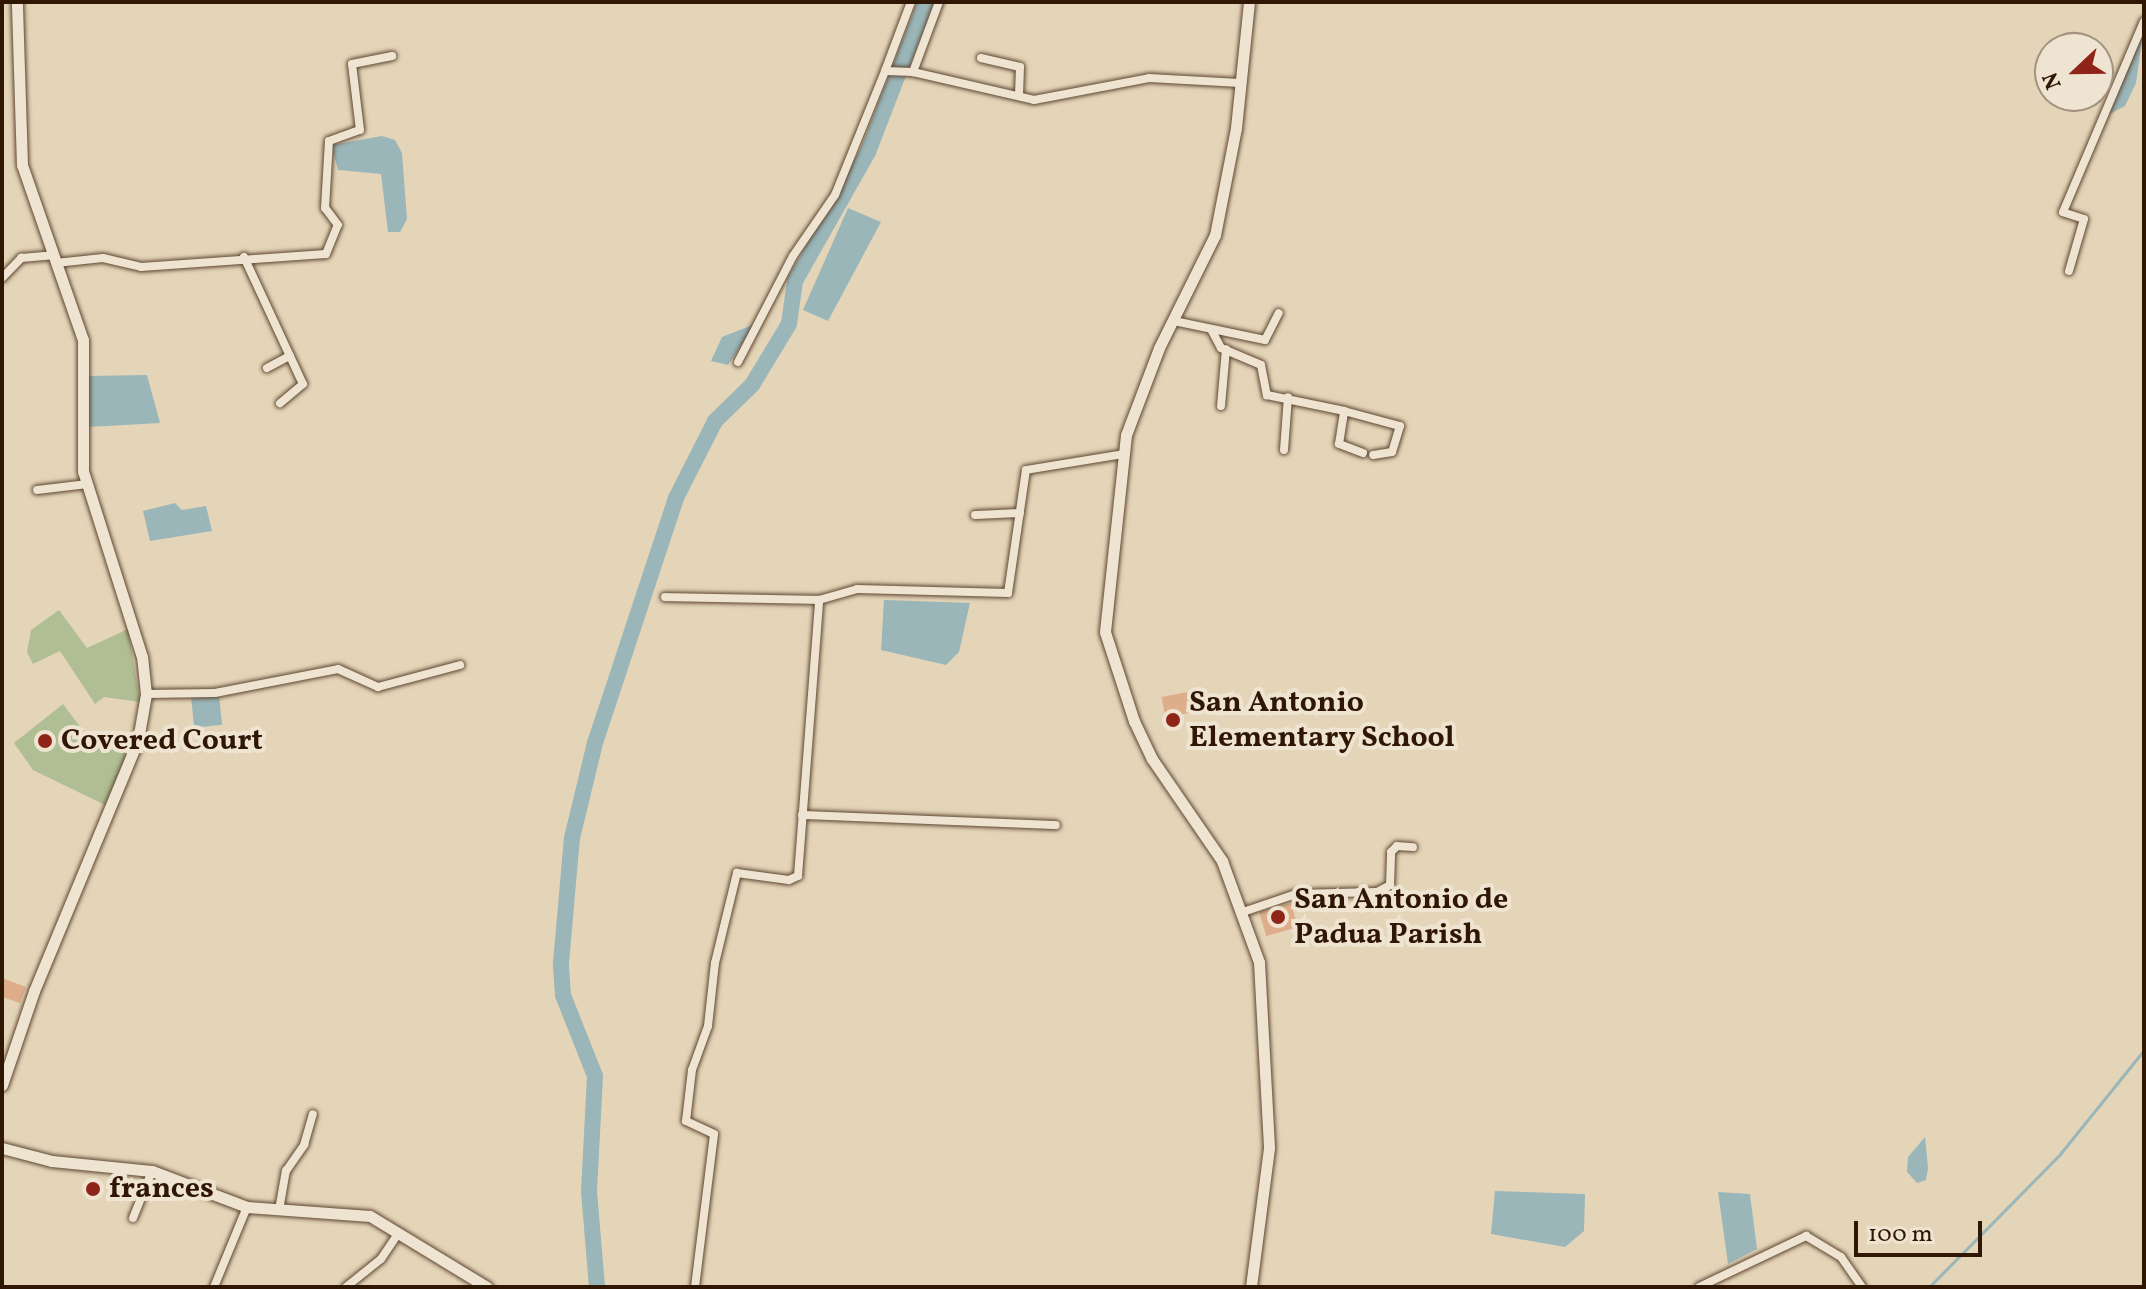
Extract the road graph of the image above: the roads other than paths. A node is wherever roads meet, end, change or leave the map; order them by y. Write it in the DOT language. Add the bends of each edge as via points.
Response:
graph roads {
  1 [pos="17,2"];
  2 [pos="911,2"];
  3 [pos="939,2"];
  4 [pos="1249,2"];
  5 [pos="2144,21"];
  6 [pos="392,56"];
  7 [pos="981,58"];
  8 [pos="887,71"];
  9 [pos="909,72"];
  10 [pos="1240,83"];
  11 [pos="1019,96"];
  12 [pos="244,257"];
  13 [pos="54,259"];
  14 [pos="2069,271"];
  15 [pos="2,278"];
  16 [pos="1279,313"];
  17 [pos="1174,321"];
  18 [pos="1211,329"];
  19 [pos="1226,349"];
  20 [pos="290,356"];
  21 [pos="738,362"];
  22 [pos="267,368"];
  23 [pos="1288,397"];
  24 [pos="280,403"];
  25 [pos="1221,406"];
  26 [pos="1344,411"];
  27 [pos="1284,450"];
  28 [pos="1363,453"];
  29 [pos="1124,454"];
  30 [pos="1373,455"];
  31 [pos="88,484"];
  32 [pos="37,490"];
  33 [pos="1020,513"];
  34 [pos="975,515"];
  35 [pos="665,597"];
  36 [pos="819,600"];
  37 [pos="460,665"];
  38 [pos="146,694"];
  39 [pos="802,815"];
  40 [pos="1056,825"];
  41 [pos="1413,847"];
  42 [pos="1243,912"];
  43 [pos="2,1085"];
  44 [pos="313,1114"];
  45 [pos="2,1148"];
  46 [pos="152,1171"];
  47 [pos="247,1207"];
  48 [pos="279,1210"];
  49 [pos="133,1218"];
  50 [pos="399,1232"];
  51 [pos="214,1287"];
  52 [pos="346,1287"];
  53 [pos="487,1287"];
  54 [pos="695,1287"];
  55 [pos="1251,1287"];
  56 [pos="1699,1287"];
  57 [pos="1862,1287"];
  1 -- 13 [label="street" via="22,165"];
  2 -- 8 [label="street"];
  3 -- 9 [label="street"];
  4 -- 10 [label="street"];
  5 -- 14 [label="street" via="2063,212 2084,219"];
  6 -- 12 [label="street" via="352,64 360,130 329,141 325,208 338,225 331,249 318,259"];
  7 -- 11 [label="street" via="1020,67"];
  8 -- 9 [label="street"];
  8 -- 21 [label="street" via="835,195 793,256"];
  9 -- 11 [label="street"];
  10 -- 11 [label="street" via="1149,78 1058,100"];
  10 -- 17 [label="street" via="1215,235"];
  12 -- 13 [label="street" via="141,267 103,258"];
  12 -- 20 [label="street"];
  13 -- 15 [label="street" via="21,258"];
  13 -- 31 [label="street" via="83,340"];
  16 -- 18 [label="street" via="1265,340"];
  17 -- 18 [label="street"];
  17 -- 29 [label="street" via="1152,366"];
  18 -- 19 [label="street"];
  19 -- 23 [label="street" via="1261,365 1267,395"];
  19 -- 25 [label="street"];
  20 -- 22 [label="street"];
  20 -- 24 [label="street" via="303,387"];
  23 -- 26 [label="street"];
  23 -- 27 [label="street"];
  26 -- 28 [label="street" via="1339,444"];
  26 -- 30 [label="street" via="1400,426 1392,452"];
  29 -- 33 [label="street" via="1026,470"];
  29 -- 42 [label="street" via="1105,632 1120,687 1152,759 1222,861"];
  31 -- 32 [label="street"];
  31 -- 38 [label="street" via="142,657"];
  33 -- 34 [label="street"];
  33 -- 36 [label="street" via="1008,593 857,589"];
  35 -- 36 [label="street"];
  36 -- 39 [label="street"];
  37 -- 38 [label="street" via="378,687 338,669 215,693"];
  38 -- 43 [label="street" via="138,740 34,991"];
  39 -- 40 [label="street"];
  39 -- 54 [label="street" via="798,876 789,880 737,873 715,963 686,1121 714,1134"];
  41 -- 42 [label="street" via="1397,846 1391,852 1390,885 1377,892 1296,894"];
  42 -- 55 [label="street" via="1259,962 1269,1055 1269,1148"];
  44 -- 48 [label="street" via="304,1145 286,1171"];
  45 -- 46 [label="street" via="52,1161"];
  46 -- 47 [label="street"];
  46 -- 49 [label="street"];
  47 -- 48 [label="street"];
  47 -- 51 [label="street"];
  48 -- 50 [label="street" via="370,1216"];
  50 -- 52 [label="street" via="373,1268"];
  50 -- 53 [label="street"];
  56 -- 57 [label="street" via="1806,1236 1841,1257"];
}
